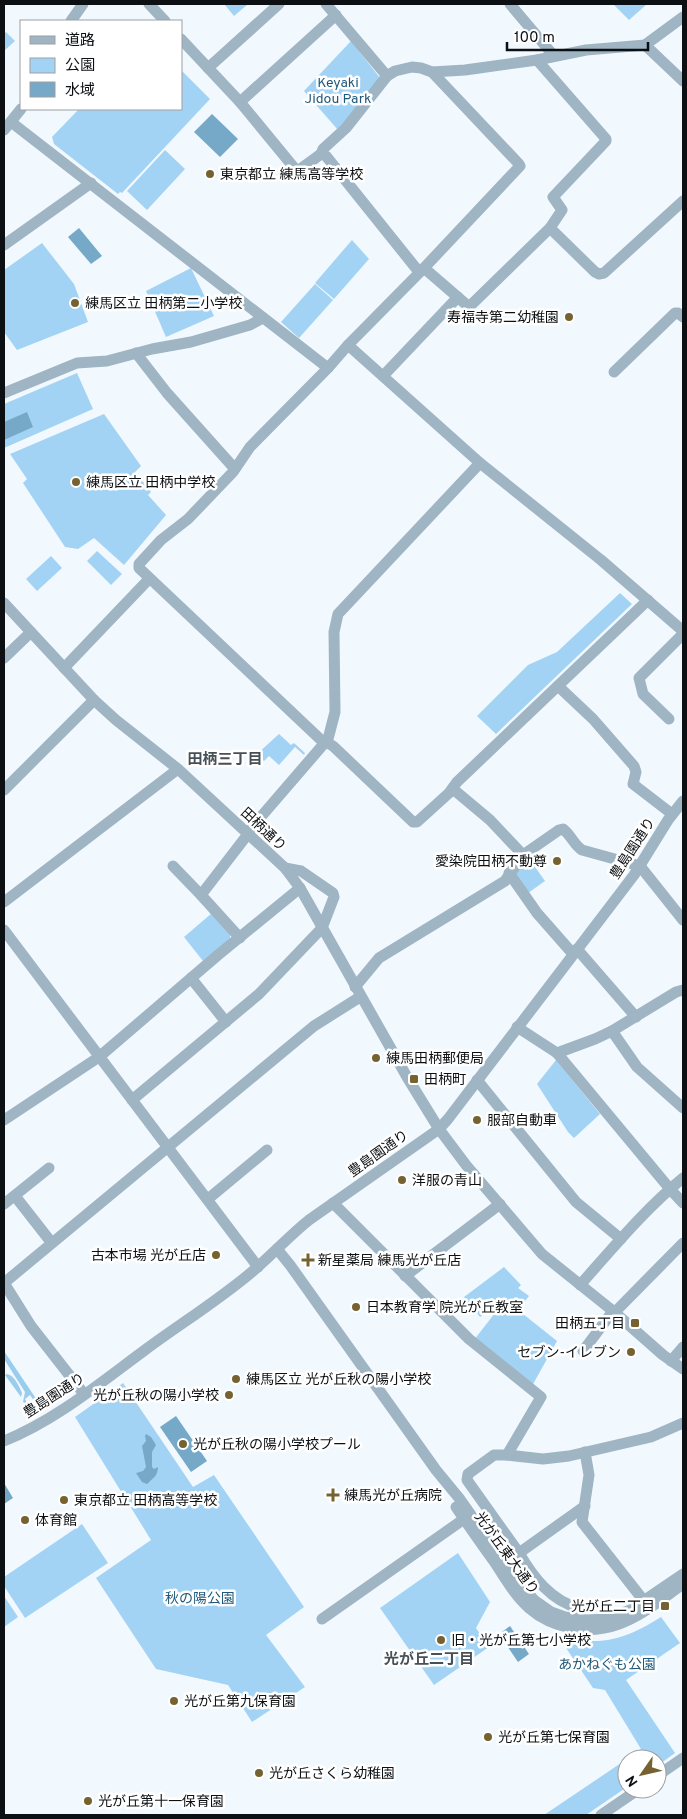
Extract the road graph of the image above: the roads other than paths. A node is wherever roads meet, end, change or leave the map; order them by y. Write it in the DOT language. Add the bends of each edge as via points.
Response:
graph roads {
  1 [pos="83,4"];
  2 [pos="149,4"];
  3 [pos="279,4"];
  4 [pos="510,4"];
  5 [pos="335,9"];
  6 [pos="683,17"];
  7 [pos="72,20"];
  8 [pos="164,20"];
  9 [pos="182,40"];
  10 [pos="645,45"];
  11 [pos="554,56"];
  12 [pos="536,60"];
  13 [pos="208,68"];
  14 [pos="432,72"];
  15 [pos="387,76"];
  16 [pos="683,81"];
  17 [pos="240,102"];
  18 [pos="20,110"];
  19 [pos="7,126"];
  20 [pos="321,154"];
  21 [pos="91,183"];
  22 [pos="683,201"];
  23 [pos="550,228"];
  24 [pos="4,245"];
  25 [pos="422,270"];
  26 [pos="458,297"];
  27 [pos="683,317"];
  28 [pos="263,318"];
  29 [pos="348,346"];
  30 [pos="136,353"];
  31 [pos="328,368"];
  32 [pos="614,372"];
  33 [pos="383,376"];
  34 [pos="4,393"];
  35 [pos="480,463"];
  36 [pos="235,469"];
  37 [pos="149,579"];
  38 [pos="648,600"];
  39 [pos="4,603"];
  40 [pos="31,632"];
  41 [pos="683,632"];
  42 [pos="4,658"];
  43 [pos="64,668"];
  44 [pos="558,686"];
  45 [pos="94,700"];
  46 [pos="670,719"];
  47 [pos="326,742"];
  48 [pos="178,769"];
  49 [pos="453,788"];
  50 [pos="4,790"];
  51 [pos="683,801"];
  52 [pos="672,814"];
  53 [pos="248,834"];
  54 [pos="523,855"];
  55 [pos="173,866"];
  56 [pos="640,866"];
  57 [pos="285,868"];
  58 [pos="509,873"];
  59 [pos="300,888"];
  60 [pos="201,895"];
  61 [pos="4,902"];
  62 [pos="683,920"];
  63 [pos="322,928"];
  64 [pos="4,930"];
  65 [pos="240,938"];
  66 [pos="575,952"];
  67 [pos="191,978"];
  68 [pos="683,990"];
  69 [pos="358,992"];
  70 [pos="636,1016"];
  71 [pos="226,1022"];
  72 [pos="517,1027"];
  73 [pos="612,1031"];
  74 [pos="557,1053"];
  75 [pos="100,1057"];
  76 [pos="478,1080"];
  77 [pos="132,1100"];
  78 [pos="683,1108"];
  79 [pos="4,1120"];
  80 [pos="439,1128"];
  81 [pos="168,1146"];
  82 [pos="267,1150"];
  83 [pos="49,1168"];
  84 [pos="683,1178"];
  85 [pos="670,1189"];
  86 [pos="14,1196"];
  87 [pos="208,1199"];
  88 [pos="333,1203"];
  89 [pos="683,1203"];
  90 [pos="4,1204"];
  91 [pos="500,1204"];
  92 [pos="621,1239"];
  93 [pos="52,1242"];
  94 [pos="683,1243"];
  95 [pos="277,1249"];
  96 [pos="258,1266"];
  97 [pos="405,1276"];
  98 [pos="4,1283"];
  99 [pos="580,1285"];
  100 [pos="614,1312"];
  101 [pos="683,1347"];
  102 [pos="583,1351"];
  103 [pos="671,1361"];
  104 [pos="683,1369"];
  105 [pos="84,1394"];
  106 [pos="683,1424"];
  107 [pos="4,1441"];
  108 [pos="585,1452"];
  109 [pos="507,1455"];
  110 [pos="436,1470"];
  111 [pos="584,1506"];
  112 [pos="492,1515"];
  113 [pos="464,1519"];
  114 [pos="479,1526"];
  115 [pos="519,1553"];
  116 [pos="683,1574"];
  117 [pos="683,1584"];
  118 [pos="644,1601"];
  119 [pos="561,1602"];
  120 [pos="579,1608"];
  121 [pos="551,1612"];
  122 [pos="322,1619"];
  123 [pos="683,1758"];
  124 [pos="667,1769"];
  125 [pos="624,1799"];
  126 [pos="601,1815"];
  1 -- 7 [label="street"];
  2 -- 8 [label="street"];
  3 -- 13 [label="street"];
  4 -- 11 [label="street"];
  5 -- 15 [label="street"];
  5 -- 17 [label="street"];
  6 -- 10 [label="street"];
  9 -- 13 [label="street"];
  10 -- 11 [label="street"];
  10 -- 16 [label="street"];
  11 -- 12 [label="street"];
  12 -- 14 [label="street"];
  12 -- 23 [label="street" via="607,140 553,197 562,210"];
  13 -- 17 [label="street"];
  14 -- 15 [label="street" via="412,67"];
  14 -- 25 [label="street" via="520,165"];
  15 -- 20 [label="street"];
  17 -- 20 [label="street" via="296,170"];
  18 -- 19 [label="street"];
  19 -- 21 [label="street"];
  20 -- 25 [label="street"];
  21 -- 24 [label="street"];
  21 -- 28 [label="street"];
  22 -- 23 [label="street" via="604,274 595,272"];
  23 -- 26 [label="street" via="470,306"];
  25 -- 26 [label="street"];
  25 -- 29 [label="street"];
  26 -- 33 [label="street"];
  27 -- 32 [label="street" via="675,313"];
  28 -- 30 [label="street" via="225,333"];
  28 -- 31 [label="street"];
  29 -- 31 [label="street"];
  29 -- 33 [label="street"];
  30 -- 34 [label="street" via="77,363"];
  30 -- 36 [label="street"];
  31 -- 36 [label="street" via="250,447"];
  33 -- 35 [label="street"];
  35 -- 38 [label="street"];
  35 -- 47 [label="street" via="338,614 334,632 335,712"];
  36 -- 37 [label="street" via="139,564"];
  37 -- 43 [label="street"];
  37 -- 47 [label="street"];
  38 -- 41 [label="street"];
  38 -- 44 [label="street"];
  39 -- 40 [label="street, 田柄通り"];
  40 -- 42 [label="street"];
  40 -- 43 [label="street, 田柄通り"];
  41 -- 46 [label="street" via="639,678 643,694"];
  43 -- 45 [label="street, 田柄通り"];
  44 -- 49 [label="street"];
  44 -- 52 [label="street" via="593,719 634,766 633,784"];
  45 -- 48 [label="street, 田柄通り"];
  45 -- 50 [label="street"];
  47 -- 49 [label="street" via="413,822 417,822"];
  47 -- 53 [label="street"];
  48 -- 53 [label="street, 田柄通り"];
  48 -- 61 [label="street"];
  49 -- 54 [label="street"];
  51 -- 52 [label="street, 豊島園通り"];
  52 -- 56 [label="street, 豊島園通り"];
  53 -- 57 [label="street, 田柄通り"];
  53 -- 60 [label="street"];
  54 -- 56 [label="street" via="563,829 582,850"];
  54 -- 58 [label="street"];
  55 -- 60 [label="street"];
  56 -- 62 [label="street"];
  56 -- 66 [label="street, 豊島園通り"];
  57 -- 59 [label="street, 田柄通り"];
  57 -- 63 [label="street" via="301,871 333,893"];
  58 -- 66 [label="street" via="537,913"];
  58 -- 69 [label="street" via="505,881 381,956"];
  59 -- 63 [label="street, 田柄通り"];
  59 -- 65 [label="street"];
  60 -- 65 [label="street"];
  63 -- 69 [label="street, 田柄通り"];
  63 -- 71 [label="street" via="260,994"];
  64 -- 75 [label="street"];
  65 -- 67 [label="street"];
  66 -- 70 [label="street"];
  66 -- 72 [label="street, 豊島園通り"];
  67 -- 71 [label="street"];
  67 -- 75 [label="street"];
  68 -- 70 [label="street"];
  69 -- 80 [label="street, 田柄通り"];
  69 -- 81 [label="street"];
  70 -- 73 [label="street"];
  71 -- 77 [label="street"];
  72 -- 74 [label="street"];
  72 -- 76 [label="street, 豊島園通り"];
  73 -- 74 [label="street"];
  73 -- 78 [label="street" via="637,1067"];
  74 -- 85 [label="street"];
  75 -- 77 [label="street"];
  75 -- 79 [label="street"];
  76 -- 80 [label="street, 豊島園通り"];
  76 -- 92 [label="street" via="576,1202"];
  77 -- 81 [label="street"];
  80 -- 88 [label="street, 豊島園通り"];
  80 -- 91 [label="street, 田柄通り"];
  81 -- 87 [label="street"];
  81 -- 93 [label="street"];
  82 -- 87 [label="street"];
  83 -- 86 [label="street"];
  84 -- 85 [label="street"];
  85 -- 89 [label="street"];
  85 -- 92 [label="street"];
  86 -- 90 [label="street"];
  86 -- 93 [label="street"];
  87 -- 96 [label="street"];
  88 -- 95 [label="street, 豊島園通り" via="293,1232"];
  88 -- 97 [label="street"];
  91 -- 97 [label="street"];
  91 -- 99 [label="street, 田柄通り" via="536,1248"];
  92 -- 99 [label="street"];
  93 -- 98 [label="street"];
  94 -- 100 [label="street"];
  95 -- 96 [label="street, 豊島園通り"];
  95 -- 110 [label="street, 光が丘東大通り"];
  96 -- 105 [label="street, 豊島園通り"];
  97 -- 109 [label="street" via="469,1339 541,1397"];
  98 -- 105 [label="street" via="31,1326"];
  99 -- 100 [label="street, 田柄通り"];
  100 -- 102 [label="street"];
  100 -- 103 [label="street, 田柄通り"];
  101 -- 103 [label="street"];
  103 -- 104 [label="street, 田柄通り"];
  105 -- 107 [label="street, 豊島園通り" via="52,1416"];
  106 -- 108 [label="street" via="651,1437"];
  108 -- 109 [label="street" via="542,1459"];
  108 -- 111 [label="street" via="589,1475"];
  109 -- 112 [label="street" via="494,1455 468,1474 467,1480"];
  110 -- 113 [label="street, 光が丘東大通り"];
  110 -- 114 [label="street, 光が丘東大通り"];
  111 -- 115 [label="street"];
  111 -- 118 [label="street" via="582,1522"];
  112 -- 114 [label="street"];
  112 -- 115 [label="street"];
  113 -- 117 [label="street, 光が丘東大通り" via="522,1600 538,1614 559,1625 583,1630 617,1625"];
  113 -- 122 [label="street"];
  114 -- 121 [label="street, 光が丘東大通り" via="526,1592"];
  115 -- 119 [label="street" via="535,1577"];
  116 -- 118 [label="street, 光が丘東大通り"];
  118 -- 121 [label="street, 光が丘東大通り" via="618,1616 597,1620 576,1619"];
  119 -- 120 [label="street"];
  119 -- 121 [label="street"];
  123 -- 124 [label="street"];
  125 -- 126 [label="street"];
}
